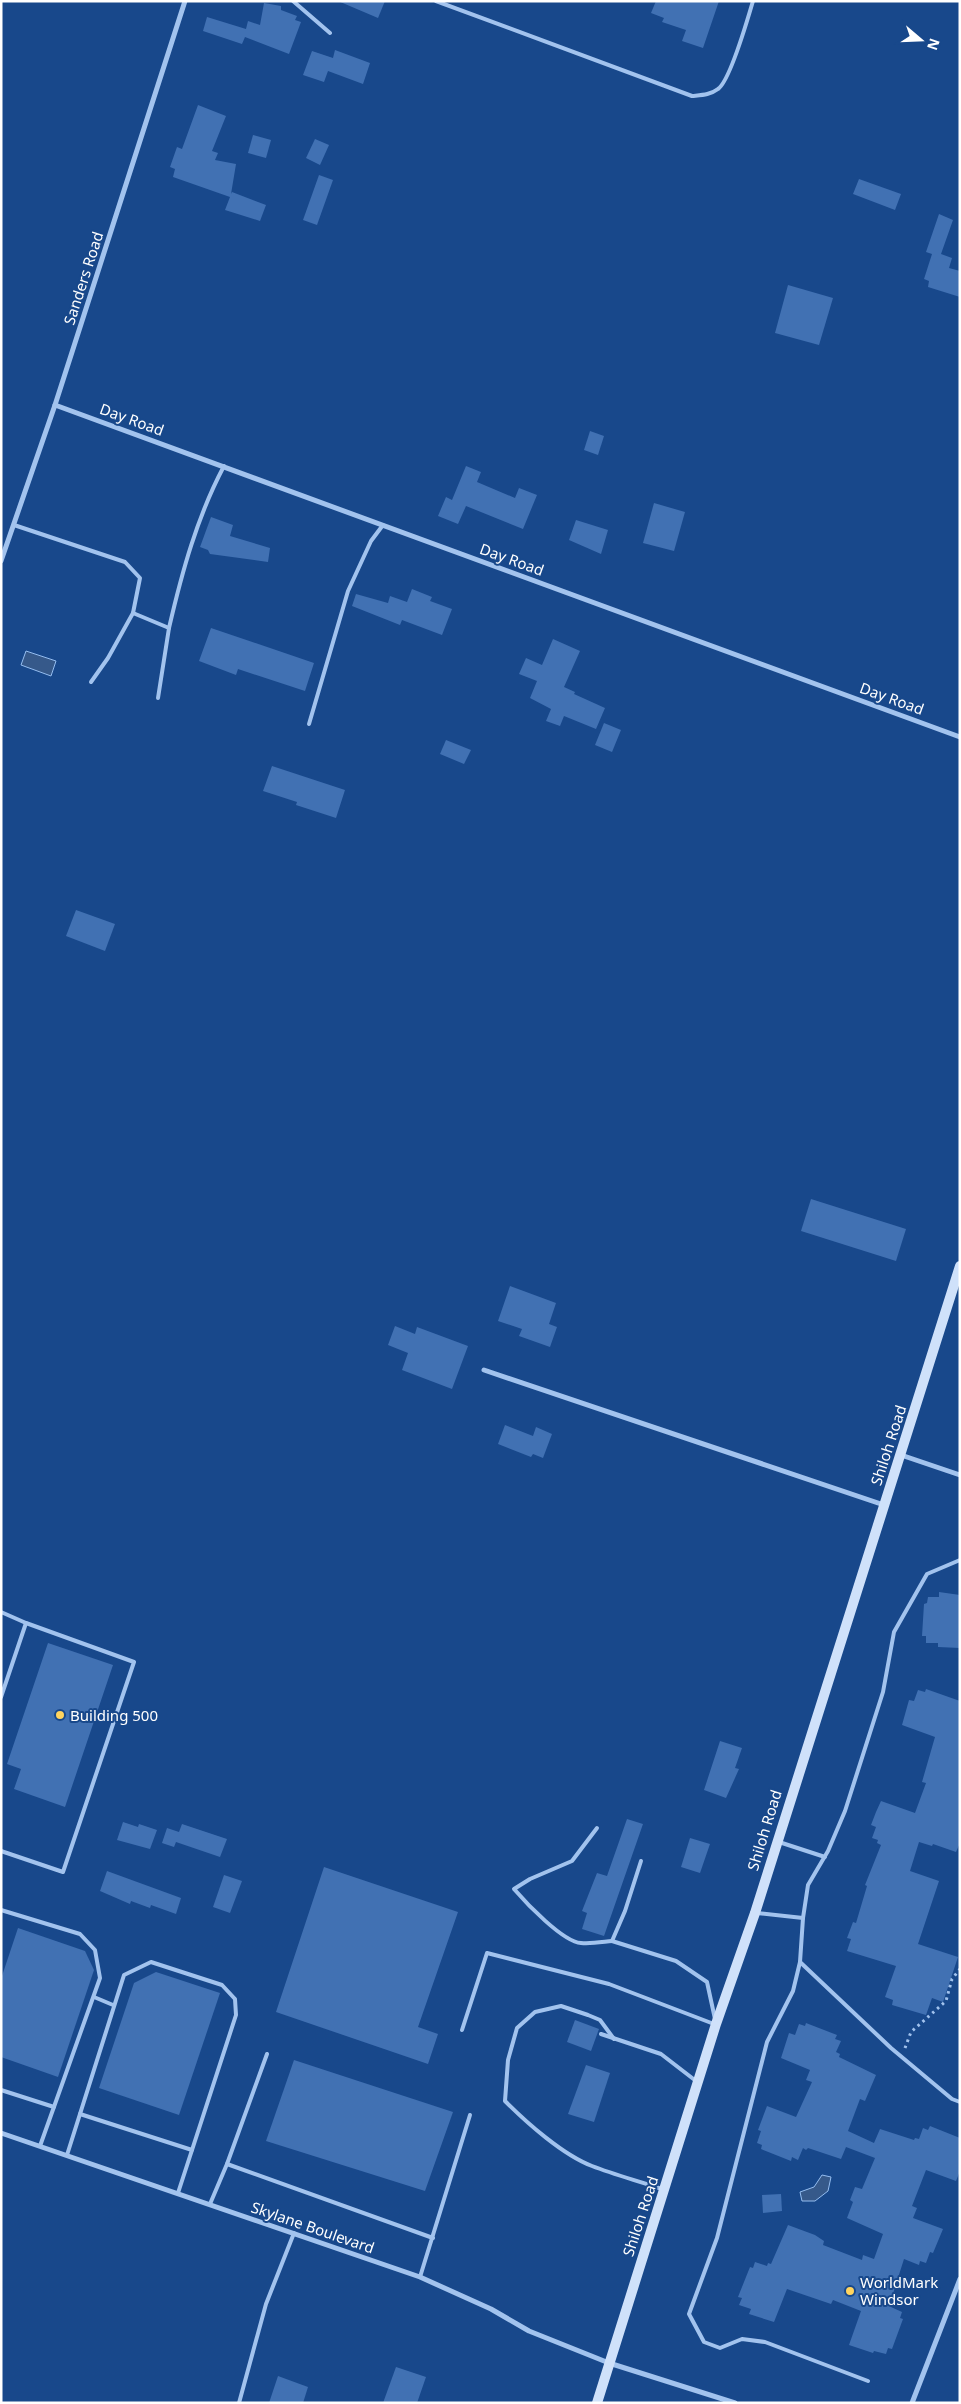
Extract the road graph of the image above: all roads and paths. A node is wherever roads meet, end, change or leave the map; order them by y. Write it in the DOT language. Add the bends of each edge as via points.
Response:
graph roads {
  1 [pos="186,1"];
  2 [pos="293,1"];
  3 [pos="436,1"];
  4 [pos="753,1"];
  5 [pos="330,33"];
  6 [pos="56,404"];
  7 [pos="224,466"];
  8 [pos="14,525"];
  9 [pos="383,525"];
  10 [pos="1,561"];
  11 [pos="133,613"];
  12 [pos="169,628"];
  13 [pos="91,682"];
  14 [pos="158,698"];
  15 [pos="309,724"];
  16 [pos="960,737"];
  17 [pos="960,1266"];
  18 [pos="484,1370"];
  19 [pos="901,1455"];
  20 [pos="960,1475"];
  21 [pos="884,1506"];
  22 [pos="960,1560"];
  23 [pos="1,1612"];
  24 [pos="26,1623"];
  25 [pos="1,1697"];
  26 [pos="596,1828"];
  27 [pos="776,1841"];
  28 [pos="1,1851"];
  29 [pos="825,1856"];
  30 [pos="641,1860"];
  31 [pos="1,1910"];
  32 [pos="755,1913"];
  33 [pos="803,1918"];
  34 [pos="612,1941"];
  35 [pos="800,1962"];
  36 [pos="960,1969"];
  37 [pos="94,1997"];
  38 [pos="113,2005"];
  39 [pos="716,2024"];
  40 [pos="462,2030"];
  41 [pos="601,2034"];
  42 [pos="614,2039"];
  43 [pos="267,2054"];
  44 [pos="901,2056"];
  45 [pos="698,2082"];
  46 [pos="1,2090"];
  47 [pos="960,2102"];
  48 [pos="54,2107"];
  49 [pos="80,2114"];
  50 [pos="470,2115"];
  51 [pos="1,2133"];
  52 [pos="40,2146"];
  53 [pos="192,2150"];
  54 [pos="66,2155"];
  55 [pos="227,2164"];
  56 [pos="664,2190"];
  57 [pos="178,2193"];
  58 [pos="210,2204"];
  59 [pos="294,2233"];
  60 [pos="433,2238"];
  61 [pos="420,2277"];
  62 [pos="960,2279"];
  63 [pos="609,2363"];
  64 [pos="868,2381"];
  65 [pos="239,2403"];
  66 [pos="597,2403"];
  67 [pos="735,2403"];
  68 [pos="912,2403"];
  1 -- 6 [label="street, Sanders Road"];
  2 -- 5 [label="lane"];
  3 -- 4 [label="lane" via="692,96 707,95 720,88 728,76"];
  6 -- 7 [label="street, Day Road"];
  6 -- 8 [label="street, Sanders Road"];
  7 -- 9 [label="street, Day Road"];
  7 -- 12 [label="lane" via="183,566"];
  8 -- 10 [label="street, Sanders Road"];
  8 -- 11 [label="lane" via="125,562 140,578"];
  9 -- 15 [label="lane" via="348,591"];
  9 -- 16 [label="street, Day Road"];
  11 -- 12 [label="lane"];
  11 -- 13 [label="lane"];
  12 -- 14 [label="lane"];
  17 -- 19 [label="main road, Shiloh Road"];
  18 -- 21 [label="street"];
  19 -- 20 [label="street"];
  19 -- 21 [label="main road, Shiloh Road"];
  21 -- 27 [label="main road, Shiloh Road"];
  22 -- 29 [label="lane" via="927,1574 894,1632 883,1692 846,1812"];
  23 -- 24 [label="lane"];
  24 -- 25 [label="lane"];
  24 -- 28 [label="lane" via="134,1662 63,1872"];
  26 -- 34 [label="lane" via="572,1861 514,1889 528,1906 579,1944"];
  27 -- 29 [label="lane"];
  27 -- 32 [label="main road, Shiloh Road"];
  29 -- 33 [label="lane" via="808,1885"];
  30 -- 34 [label="lane"];
  31 -- 37 [label="lane" via="80,1934 95,1950 100,1978"];
  32 -- 33 [label="lane"];
  32 -- 39 [label="main road, Shiloh Road"];
  33 -- 35 [label="lane"];
  34 -- 39 [label="lane" via="676,1961 707,1982"];
  35 -- 44 [label="lane"];
  35 -- 64 [label="lane" via="793,1991 767,2042 717,2238 690,2314 704,2342 720,2348 742,2339 765,2342"];
  36 -- 44 [label="path" via="952,1980 946,2001 912,2032"];
  37 -- 38 [label="lane"];
  37 -- 48 [label="lane"];
  38 -- 49 [label="lane"];
  38 -- 53 [label="lane" via="124,1975 150,1962 222,1985 235,2000 236,2015"];
  39 -- 40 [label="lane" via="609,1984 487,1952"];
  39 -- 45 [label="main road, Shiloh Road"];
  41 -- 42 [label="lane"];
  42 -- 45 [label="lane" via="661,2054"];
  42 -- 56 [label="lane" via="600,2020 588,2015 561,2006 535,2012 517,2028 508,2060 505,2101 539,2132 590,2166"];
  43 -- 55 [label="lane"];
  44 -- 47 [label="lane" via="952,2099"];
  45 -- 56 [label="main road, Shiloh Road"];
  46 -- 48 [label="lane"];
  48 -- 52 [label="lane"];
  49 -- 53 [label="lane"];
  49 -- 54 [label="lane"];
  50 -- 60 [label="lane"];
  51 -- 52 [label="street, Skylane Boulevard"];
  52 -- 54 [label="street, Skylane Boulevard"];
  53 -- 57 [label="lane"];
  54 -- 57 [label="street, Skylane Boulevard"];
  55 -- 58 [label="lane"];
  55 -- 60 [label="lane"];
  56 -- 63 [label="main road, Shiloh Road"];
  57 -- 58 [label="street, Skylane Boulevard"];
  58 -- 59 [label="street, Skylane Boulevard"];
  59 -- 61 [label="street, Skylane Boulevard"];
  59 -- 65 [label="lane" via="266,2304"];
  60 -- 61 [label="lane"];
  61 -- 63 [label="street, Skylane Boulevard" via="529,2330"];
  62 -- 68 [label="street"];
  63 -- 66 [label="main road, Shiloh Road"];
  63 -- 67 [label="street, Skylane Boulevard"];
}
